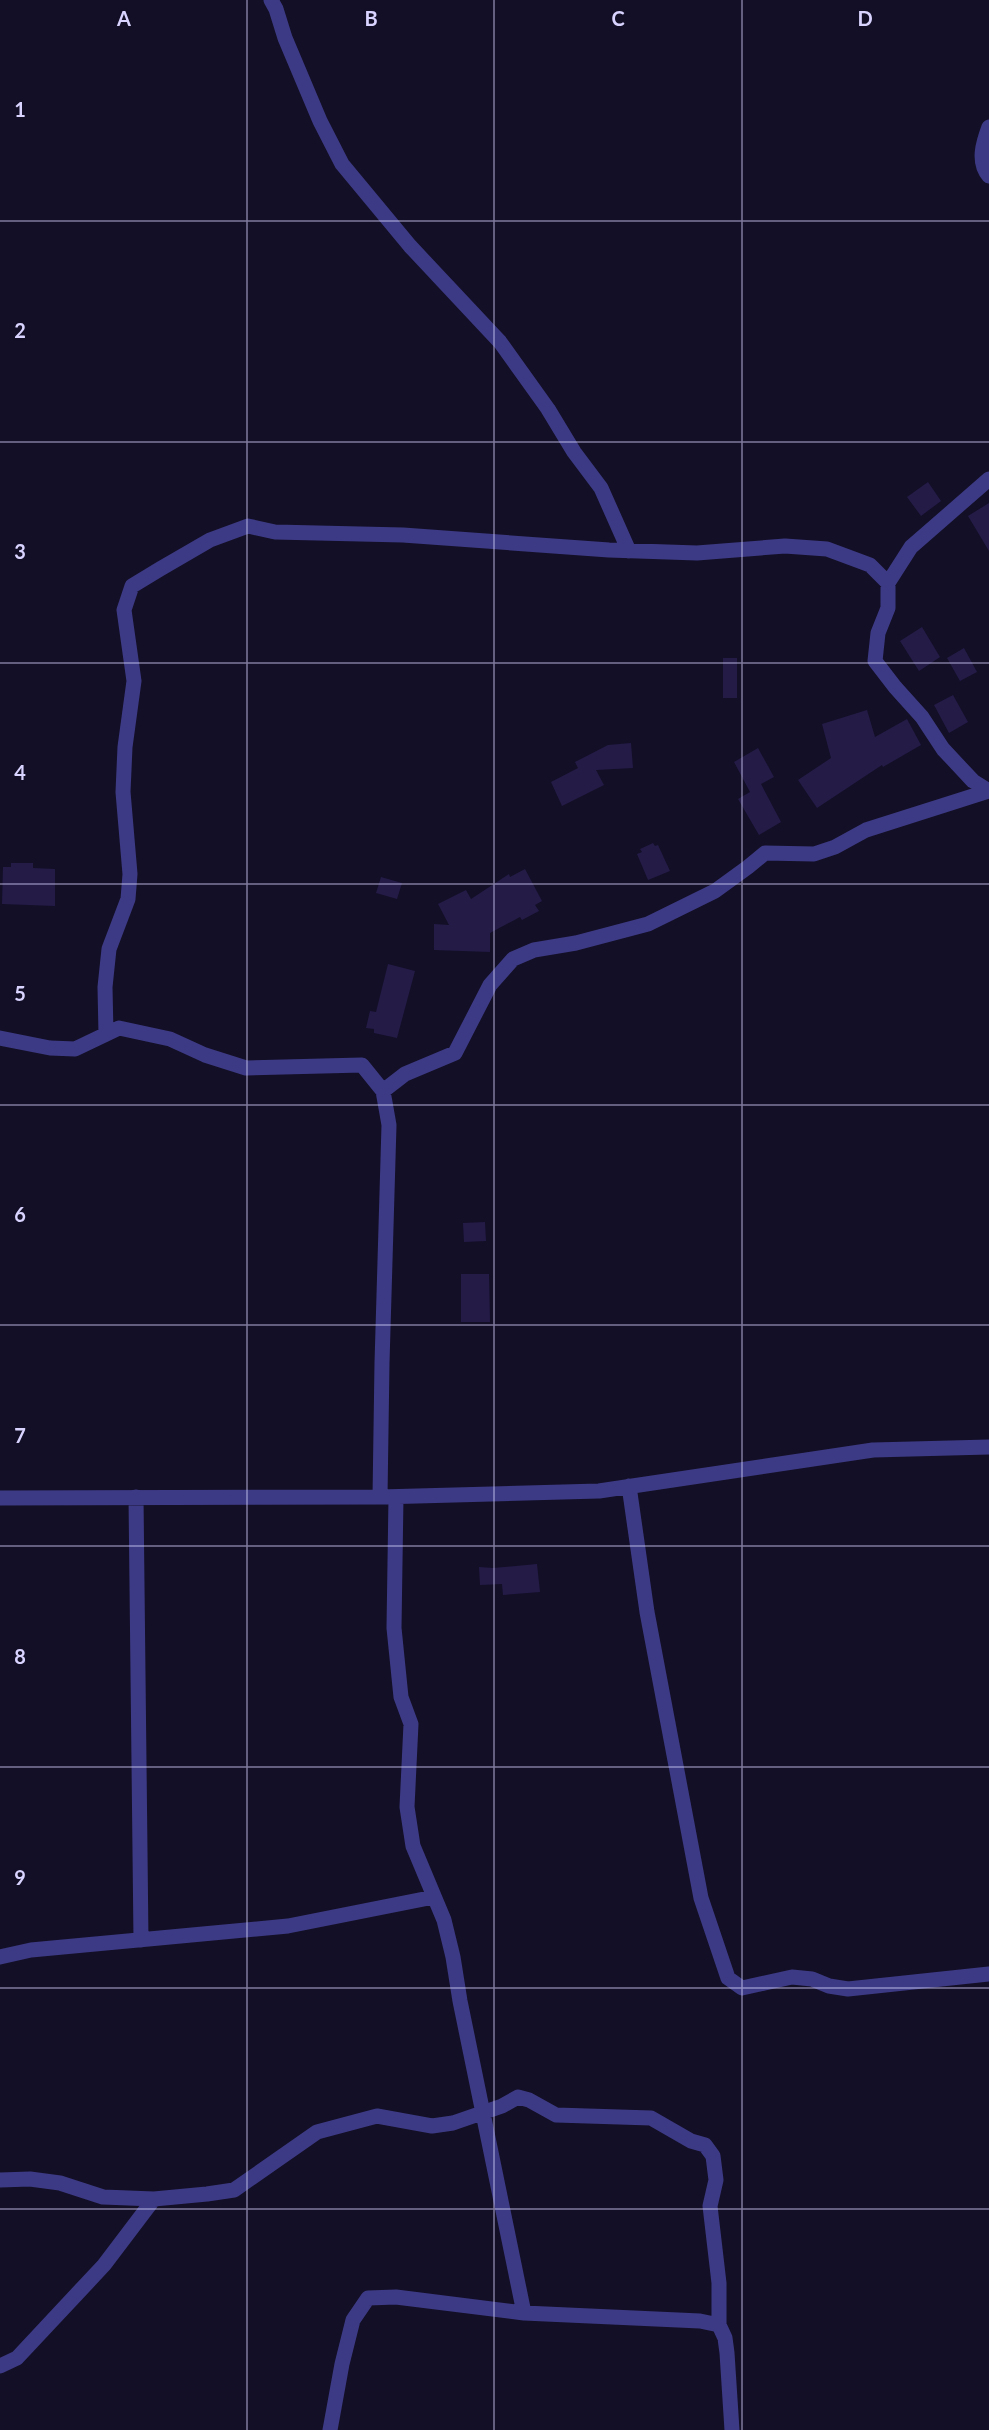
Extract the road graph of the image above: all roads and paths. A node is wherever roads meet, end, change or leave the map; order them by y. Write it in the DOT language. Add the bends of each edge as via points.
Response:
graph roads {
  1 [pos="271,0"];
  2 [pos="989,127"];
  3 [pos="989,176"];
  4 [pos="989,479"];
  5 [pos="628,551"];
  6 [pos="888,583"];
  7 [pos="989,791"];
  8 [pos="106,1034"];
  9 [pos="0,1038"];
  10 [pos="383,1091"];
  11 [pos="989,1447"];
  12 [pos="629,1486"];
  13 [pos="136,1497"];
  14 [pos="388,1497"];
  15 [pos="0,1498"];
  16 [pos="434,1897"];
  17 [pos="141,1940"];
  18 [pos="0,1957"];
  19 [pos="989,1974"];
  20 [pos="483,2112"];
  21 [pos="0,2180"];
  22 [pos="154,2199"];
  23 [pos="524,2313"];
  24 [pos="719,2325"];
  25 [pos="0,2366"];
  26 [pos="330,2430"];
  27 [pos="732,2430"];
  1 -- 5 [label="street" via="320,121 342,164 410,246 500,342 601,488"];
  2 -- 3 [label="street" via="982,147"];
  4 -- 6 [label="street" via="911,547"];
  5 -- 6 [label="street" via="697,553 785,546 827,549 870,565"];
  5 -- 8 [label="street" via="275,532 248,526 210,540 132,586 124,610 134,681 123,792 130,873 128,899 109,949"];
  6 -- 7 [label="street" via="888,608 878,633 875,661 943,749 973,781"];
  7 -- 10 [label="street" via="866,830 814,854 765,853 715,891 648,924 534,950 513,959 490,985 455,1053 405,1074"];
  8 -- 9 [label="street" via="75,1049"];
  8 -- 10 [label="street" via="118,1028 170,1039 246,1068 362,1065"];
  10 -- 14 [label="street" via="389,1125 382,1363"];
  11 -- 12 [label="street" via="873,1450"];
  12 -- 14 [label="street" via="599,1491"];
  12 -- 19 [label="street" via="682,1806 701,1898 728,1978 742,1988 792,1977 848,1989"];
  13 -- 14 [label="street"];
  13 -- 15 [label="street"];
  13 -- 17 [label="street"];
  14 -- 16 [label="street" via="394,1628 401,1696 411,1724 407,1807 413,1846"];
  16 -- 17 [label="street" via="288,1926"];
  16 -- 20 [label="street" via="453,1957"];
  17 -- 18 [label="street" via="31,1950"];
  20 -- 22 [label="street" via="432,2126 377,2116 350,2122 316,2132 234,2190"];
  20 -- 23 [label="street"];
  20 -- 24 [label="street" via="518,2097 556,2115 651,2118 705,2145 713,2156 716,2180 710,2206 719,2283"];
  21 -- 22 [label="street" via="30,2179 60,2183 103,2197"];
  22 -- 25 [label="street" via="104,2265 17,2358"];
  23 -- 24 [label="street"];
  23 -- 26 [label="street" via="396,2297 368,2298 353,2320"];
  24 -- 27 [label="street" via="726,2345"];
}
